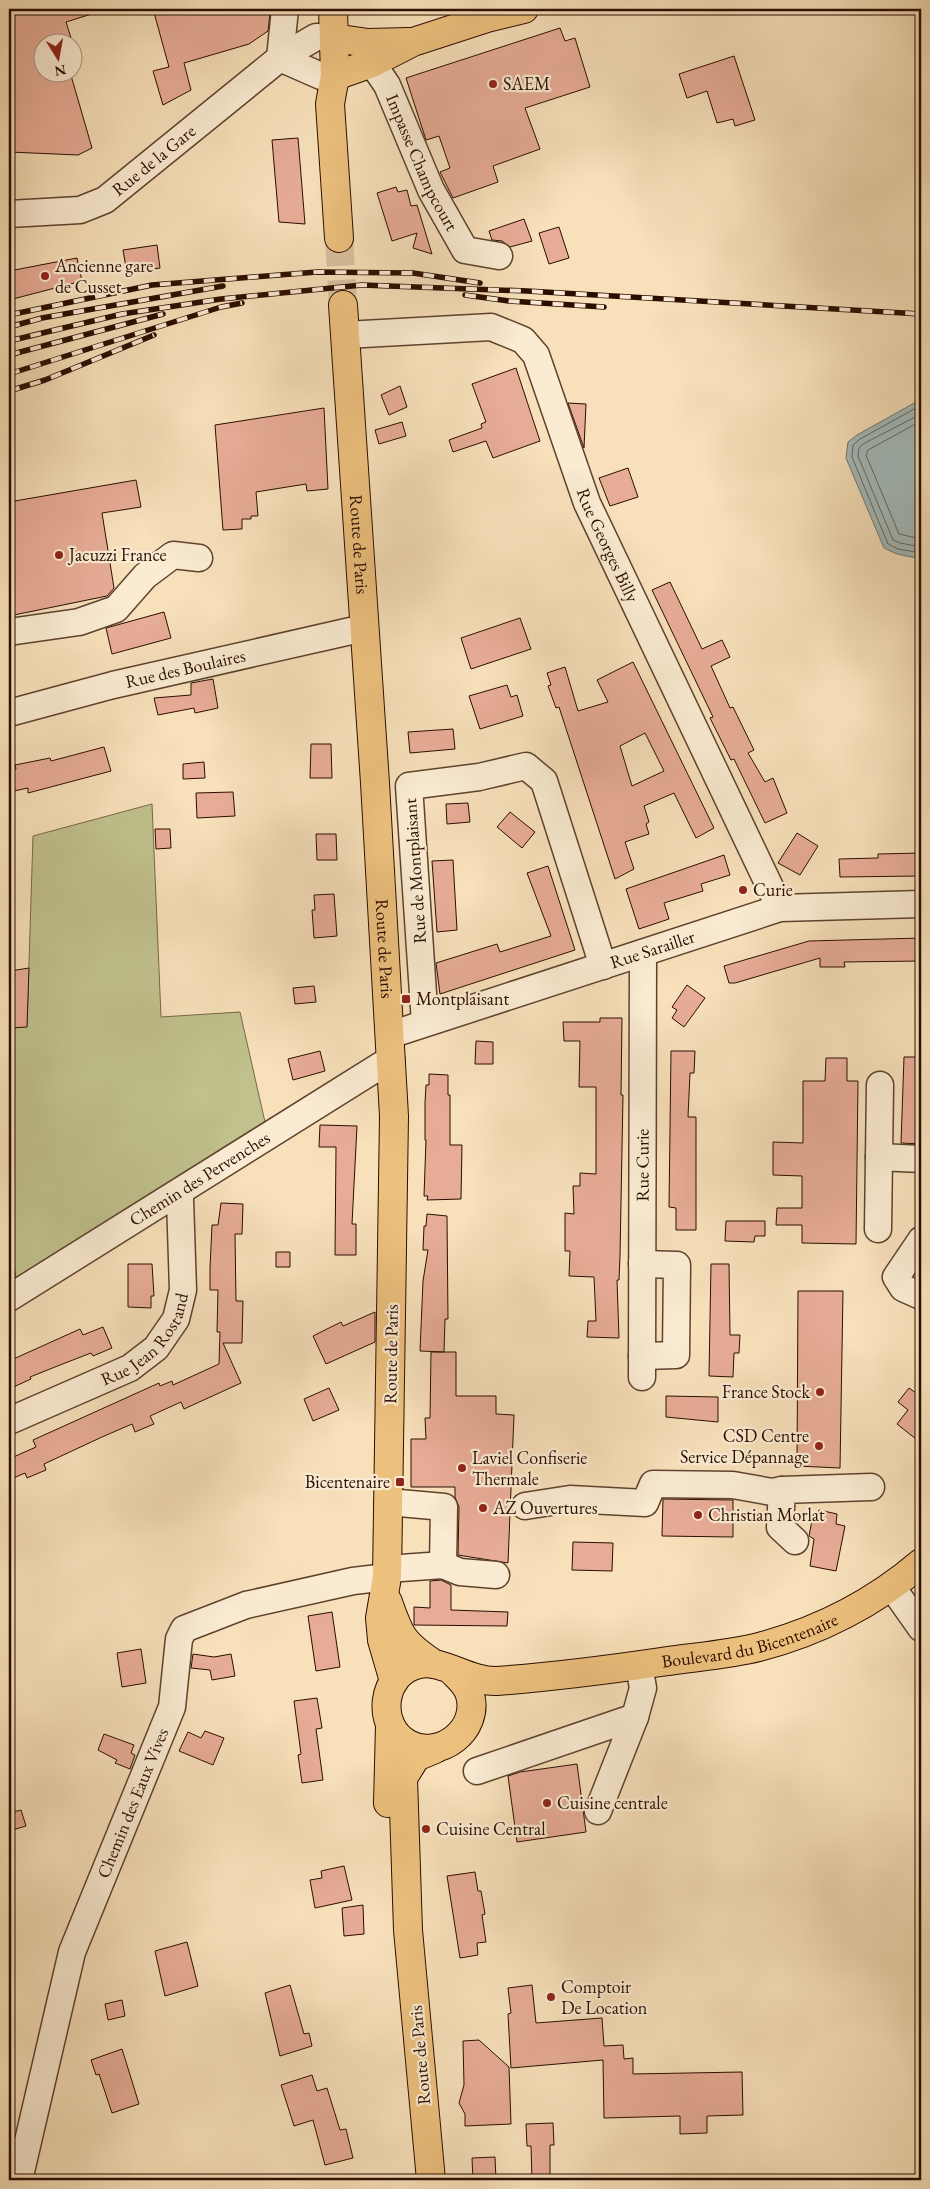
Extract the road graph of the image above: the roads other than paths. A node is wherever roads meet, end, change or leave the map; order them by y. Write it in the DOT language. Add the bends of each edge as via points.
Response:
graph roads {
  1 [pos="285,9"];
  2 [pos="315,9"];
  3 [pos="333,9"];
  4 [pos="524,9"];
  5 [pos="325,37"];
  6 [pos="370,53"];
  7 [pos="280,58"];
  8 [pos="328,76"];
  9 [pos="9,214"];
  10 [pos="339,238"];
  11 [pos="499,256"];
  12 [pos="343,305"];
  13 [pos="345,335"];
  14 [pos="199,558"];
  15 [pos="364,628"];
  16 [pos="9,632"];
  17 [pos="9,713"];
  18 [pos="921,904"];
  19 [pos="780,908"];
  20 [pos="643,953"];
  21 [pos="603,966"];
  22 [pos="425,1023"];
  23 [pos="390,1047"];
  24 [pos="880,1084"];
  25 [pos="879,1157"];
  26 [pos="921,1159"];
  27 [pos="178,1194"];
  28 [pos="878,1229"];
  29 [pos="921,1240"];
  30 [pos="642,1264"];
  31 [pos="921,1296"];
  32 [pos="9,1298"];
  33 [pos="9,1421"];
  34 [pos="871,1487"];
  35 [pos="782,1490"];
  36 [pos="388,1502"];
  37 [pos="524,1506"];
  38 [pos="795,1541"];
  39 [pos="921,1563"];
  40 [pos="443,1565"];
  41 [pos="496,1575"];
  42 [pos="387,1580"];
  43 [pos="892,1587"];
  44 [pos="921,1628"];
  45 [pos="639,1665"];
  46 [pos="443,1667"];
  47 [pos="563,1675"];
  48 [pos="394,1681"];
  49 [pos="635,1717"];
  50 [pos="468,1722"];
  51 [pos="390,1725"];
  52 [pos="435,1749"];
  53 [pos="477,1772"];
  54 [pos="598,1811"];
  55 [pos="408,1930"];
  56 [pos="19,2180"];
  57 [pos="431,2180"];
  1 -- 7 [label="street"];
  2 -- 5 [label="main road"];
  3 -- 5 [label="main road"];
  4 -- 6 [label="main road"];
  5 -- 6 [label="main road"];
  5 -- 7 [label="street, Rue de la Gare"];
  5 -- 8 [label="main road"];
  6 -- 8 [label="main road"];
  6 -- 11 [label="street, Impasse Champcourt" via="387,85 431,190 465,250"];
  7 -- 8 [label="street"];
  7 -- 9 [label="street, Rue de la Gare" via="106,200 80,210"];
  8 -- 10 [label="main road"];
  12 -- 13 [label="main road, Route de Paris"];
  13 -- 15 [label="main road, Route de Paris"];
  13 -- 19 [label="street, Rue Georges Billy" via="491,328 523,340 536,355 587,503"];
  14 -- 16 [label="street" via="173,555 145,576 116,609 79,622"];
  15 -- 17 [label="street, Rue des Boulaires" via="113,685"];
  15 -- 23 [label="main road, Route de Paris"];
  18 -- 19 [label="street, Rue Sarailler"];
  19 -- 20 [label="street, Rue Sarailler"];
  20 -- 21 [label="street, Rue Sarailler"];
  20 -- 30 [label="street, Rue Curie"];
  21 -- 22 [label="street, Rue Sarailler"];
  21 -- 22 [label="street, Rue de Montplaisant" via="544,782 526,766 479,777 408,786"];
  22 -- 23 [label="street, Rue Sarailler"];
  23 -- 27 [label="street, Chemin des Pervenches"];
  23 -- 36 [label="main road, Route de Paris" via="394,1116"];
  24 -- 25 [label="street"];
  25 -- 26 [label="street"];
  25 -- 28 [label="street"];
  27 -- 32 [label="street, Chemin des Pervenches"];
  27 -- 33 [label="street, Rue Jean Rostand" via="183,1290 176,1319 156,1348 130,1368"];
  29 -- 31 [label="street" via="896,1277 903,1288"];
  30 -- 30 [label="street, Rue Curie" via="642,1366 676,1354 677,1265"];
  34 -- 35 [label="street"];
  35 -- 37 [label="street" via="772,1492 733,1485 653,1484 645,1503 570,1499"];
  35 -- 38 [label="street" via="780,1527"];
  36 -- 40 [label="street" via="444,1507"];
  36 -- 42 [label="main road, Route de Paris"];
  39 -- 43 [label="main road, Boulevard du Bicentenaire"];
  40 -- 41 [label="street" via="460,1572"];
  40 -- 42 [label="street"];
  42 -- 46 [label="main road, Route de Paris" via="399,1633 410,1647"];
  42 -- 48 [label="main road, Route de Paris" via="380,1618 382,1640"];
  42 -- 56 [label="street, Chemin des Eaux Vives" via="353,1581 246,1605 184,1629 179,1639 172,1707 72,1952"];
  43 -- 44 [label="street"];
  43 -- 45 [label="main road, Boulevard du Bicentenaire" via="817,1628 758,1647"];
  45 -- 47 [label="main road, Boulevard du Bicentenaire"];
  45 -- 49 [label="street" via="643,1688"];
  46 -- 47 [label="main road, Boulevard du Bicentenaire" via="474,1680"];
  46 -- 48 [label="main road" via="419,1664 405,1670"];
  46 -- 50 [label="main road" via="465,1684 470,1696"];
  47 -- 50 [label="main road, Boulevard du Bicentenaire" via="497,1696"];
  48 -- 51 [label="main road" via="387,1695"];
  49 -- 53 [label="street"];
  49 -- 54 [label="street"];
  50 -- 52 [label="main road" via="461,1735"];
  51 -- 52 [label="main road" via="408,1744"];
  51 -- 55 [label="main road, Route de Paris" via="388,1805"];
  52 -- 55 [label="main road, Route de Paris" via="416,1757 403,1778"];
  55 -- 57 [label="main road, Route de Paris"];
}
